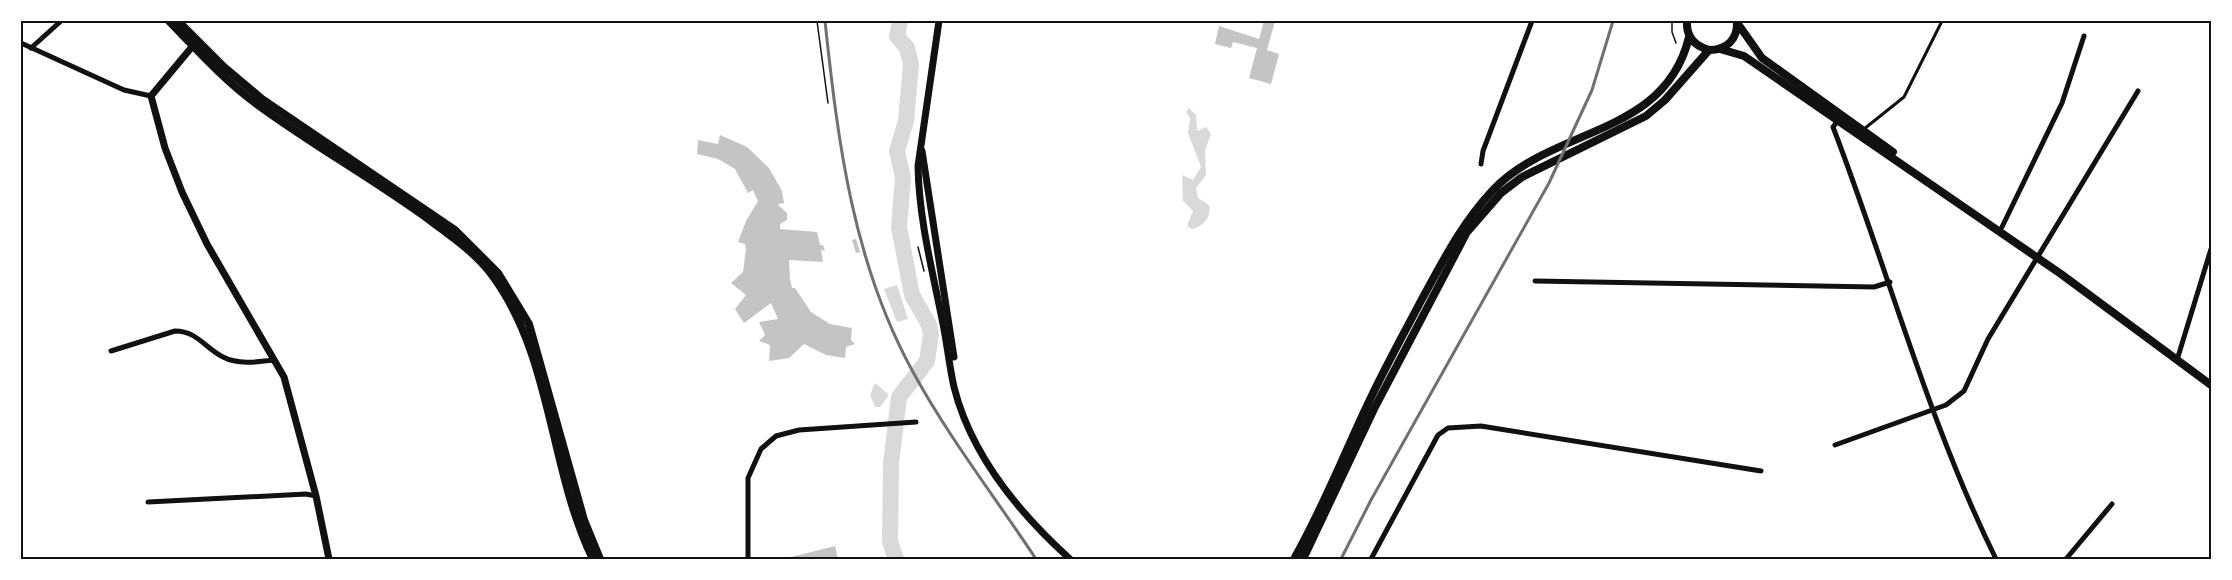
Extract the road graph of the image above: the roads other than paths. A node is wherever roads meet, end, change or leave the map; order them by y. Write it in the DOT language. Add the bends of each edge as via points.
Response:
graph roads {
  1 [pos="61,21"];
  2 [pos="169,21"];
  3 [pos="178,21"];
  4 [pos="939,21"];
  5 [pos="1532,21"];
  6 [pos="1942,21"];
  7 [pos="1685,22"];
  8 [pos="1738,23"];
  9 [pos="1689,36"];
  10 [pos="2084,36"];
  11 [pos="21,43"];
  12 [pos="195,43"];
  13 [pos="31,48"];
  14 [pos="1720,49"];
  15 [pos="1709,50"];
  16 [pos="2139,91"];
  17 [pos="151,96"];
  18 [pos="1840,118"];
  19 [pos="1861,133"];
  20 [pos="1538,162"];
  21 [pos="1481,164"];
  22 [pos="2002,228"];
  23 [pos="2211,249"];
  24 [pos="2039,256"];
  25 [pos="1535,280"];
  26 [pos="1890,282"];
  27 [pos="111,351"];
  28 [pos="2178,358"];
  29 [pos="274,360"];
  30 [pos="2211,379"];
  31 [pos="2211,385"];
  32 [pos="1934,409"];
  33 [pos="916,422"];
  34 [pos="1835,445"];
  35 [pos="1761,471"];
  36 [pos="316,496"];
  37 [pos="148,502"];
  38 [pos="2112,504"];
  39 [pos="329,559"];
  40 [pos="593,559"];
  41 [pos="600,559"];
  42 [pos="748,559"];
  43 [pos="1070,559"];
  44 [pos="1294,559"];
  45 [pos="1303,559"];
  46 [pos="1371,559"];
  47 [pos="1996,559"];
  48 [pos="2066,559"];
  1 -- 13 [label="street"];
  2 -- 12 [label="main road"];
  3 -- 12 [label="main road"];
  4 -- 43 [label="street" via="922,146 959,399 974,440 1000,482"];
  5 -- 21 [label="street" via="1482,151"];
  6 -- 19 [label="lane" via="1904,97"];
  7 -- 9 [label="main road"];
  8 -- 14 [label="main road" via="1733,40"];
  8 -- 18 [label="main road" via="1762,58"];
  9 -- 15 [label="main road"];
  9 -- 20 [label="main road" via="1685,55 1672,80 1659,93 1636,110"];
  10 -- 22 [label="street" via="2062,103"];
  11 -- 13 [label="street"];
  12 -- 17 [label="street"];
  12 -- 40 [label="main road" via="257,104 379,183 466,249 491,273 516,314 529,347 576,518"];
  12 -- 41 [label="main road" via="262,99 455,230 498,273 529,324 584,520"];
  13 -- 17 [label="street" via="124,90"];
  14 -- 15 [label="main road"];
  14 -- 18 [label="main road" via="1744,56"];
  15 -- 20 [label="main road" via="1646,116 1592,144"];
  16 -- 24 [label="street"];
  17 -- 29 [label="street" via="182,192 207,244"];
  18 -- 19 [label="main road"];
  18 -- 26 [label="street" via="1833,127"];
  19 -- 22 [label="main road"];
  19 -- 24 [label="main road"];
  20 -- 44 [label="main road" via="1495,188 1460,228 1367,406 1317,518"];
  20 -- 45 [label="main road" via="1501,194 1467,232 1374,409"];
  22 -- 24 [label="main road"];
  23 -- 28 [label="street"];
  24 -- 28 [label="main road"];
  24 -- 32 [label="street" via="1988,339 1964,391 1957,399"];
  25 -- 26 [label="street" via="1874,287"];
  26 -- 32 [label="street"];
  27 -- 29 [label="street" via="183,331 201,339 225,358 241,362"];
  28 -- 30 [label="main road"];
  28 -- 31 [label="main road"];
  29 -- 36 [label="street" via="292,401"];
  32 -- 34 [label="street"];
  32 -- 47 [label="street" via="1958,477"];
  33 -- 42 [label="street" via="800,430 776,436 761,449 748,478"];
  35 -- 46 [label="street" via="1481,426 1448,428 1438,435"];
  36 -- 37 [label="street"];
  36 -- 39 [label="street"];
  38 -- 48 [label="street"];
}
